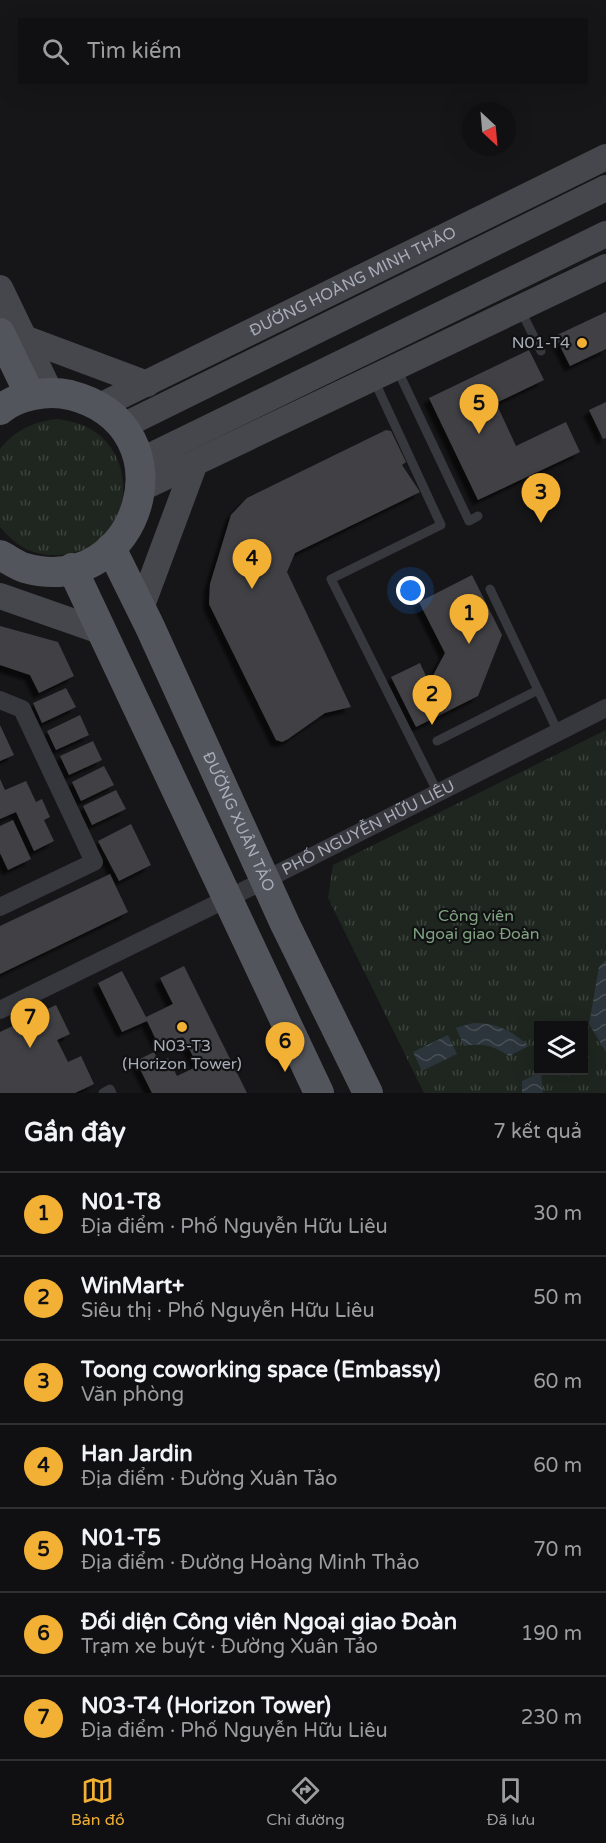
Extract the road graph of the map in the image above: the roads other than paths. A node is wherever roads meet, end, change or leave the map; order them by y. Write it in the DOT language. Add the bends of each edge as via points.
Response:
graph roads {
  1 [pos="606,158"];
  2 [pos="606,188"];
  3 [pos="606,234"];
  4 [pos="606,267"];
  5 [pos="0,288"];
  6 [pos="519,307"];
  7 [pos="12,336"];
  8 [pos="541,351"];
  9 [pos="396,367"];
  10 [pos="372,378"];
  11 [pos="147,384"];
  12 [pos="41,394"];
  13 [pos="98,407"];
  14 [pos="0,410"];
  15 [pos="121,427"];
  16 [pos="195,463"];
  17 [pos="139,476"];
  18 [pos="478,516"];
  19 [pos="111,548"];
  20 [pos="2,558"];
  21 [pos="72,568"];
  22 [pos="490,589"];
  23 [pos="0,596"];
  24 [pos="141,608"];
  25 [pos="103,632"];
  26 [pos="538,690"];
  27 [pos="0,700"];
  28 [pos="606,708"];
  29 [pos="558,732"];
  30 [pos="437,741"];
  31 [pos="438,793"];
  32 [pos="265,880"];
  33 [pos="228,898"];
  34 [pos="0,907"];
  35 [pos="0,1010"];
  36 [pos="103,1093"];
  37 [pos="112,1093"];
  38 [pos="319,1093"];
  39 [pos="368,1093"];
  1 -- 11 [label="main road, ĐƯỜNG HOÀNG MINH THẢO"];
  2 -- 15 [label="main road, ĐƯỜNG HOÀNG MINH THẢO"];
  3 -- 17 [label="main road"];
  4 -- 6 [label="main road"];
  5 -- 7 [label="main road"];
  6 -- 8 [label="lane"];
  6 -- 9 [label="main road"];
  7 -- 11 [label="main road"];
  7 -- 12 [label="main road"];
  9 -- 10 [label="main road"];
  9 -- 18 [label="lane" via="469,521"];
  10 -- 16 [label="main road"];
  10 -- 31 [label="lane" via="441,525 330,579"];
  11 -- 13 [label="main road, ĐƯỜNG HOÀNG MINH THẢO"];
  12 -- 13 [label="main road" via="59,393"];
  12 -- 14 [label="main road"];
  13 -- 15 [label="main road" via="113,416"];
  15 -- 17 [label="main road" via="131,440"];
  16 -- 17 [label="main road"];
  16 -- 24 [label="main road"];
  17 -- 19 [label="main road" via="140,499 129,527"];
  19 -- 21 [label="main road" via="83,566"];
  19 -- 24 [label="main road, ĐƯỜNG XUÂN TẢO"];
  20 -- 21 [label="main road" via="54,572"];
  21 -- 25 [label="main road"];
  22 -- 26 [label="lane"];
  23 -- 25 [label="main road"];
  24 -- 32 [label="main road, ĐƯỜNG XUÂN TẢO"];
  25 -- 33 [label="main road"];
  26 -- 29 [label="lane"];
  26 -- 30 [label="lane"];
  27 -- 34 [label="street" via="22,709 94,862"];
  28 -- 29 [label="street, PHỐ NGUYỄN HỮU LIÊU"];
  29 -- 31 [label="street, PHỐ NGUYỄN HỮU LIÊU"];
  31 -- 32 [label="street, PHỐ NGUYỄN HỮU LIÊU"];
  32 -- 33 [label="street, PHỐ NGUYỄN HỮU LIÊU"];
  32 -- 39 [label="main road, ĐƯỜNG XUÂN TẢO"];
  33 -- 35 [label="street, PHỐ NGUYỄN HỮU LIÊU"];
  33 -- 38 [label="main road"];
  36 -- 37 [label="lane" via="110,1089"];
}
